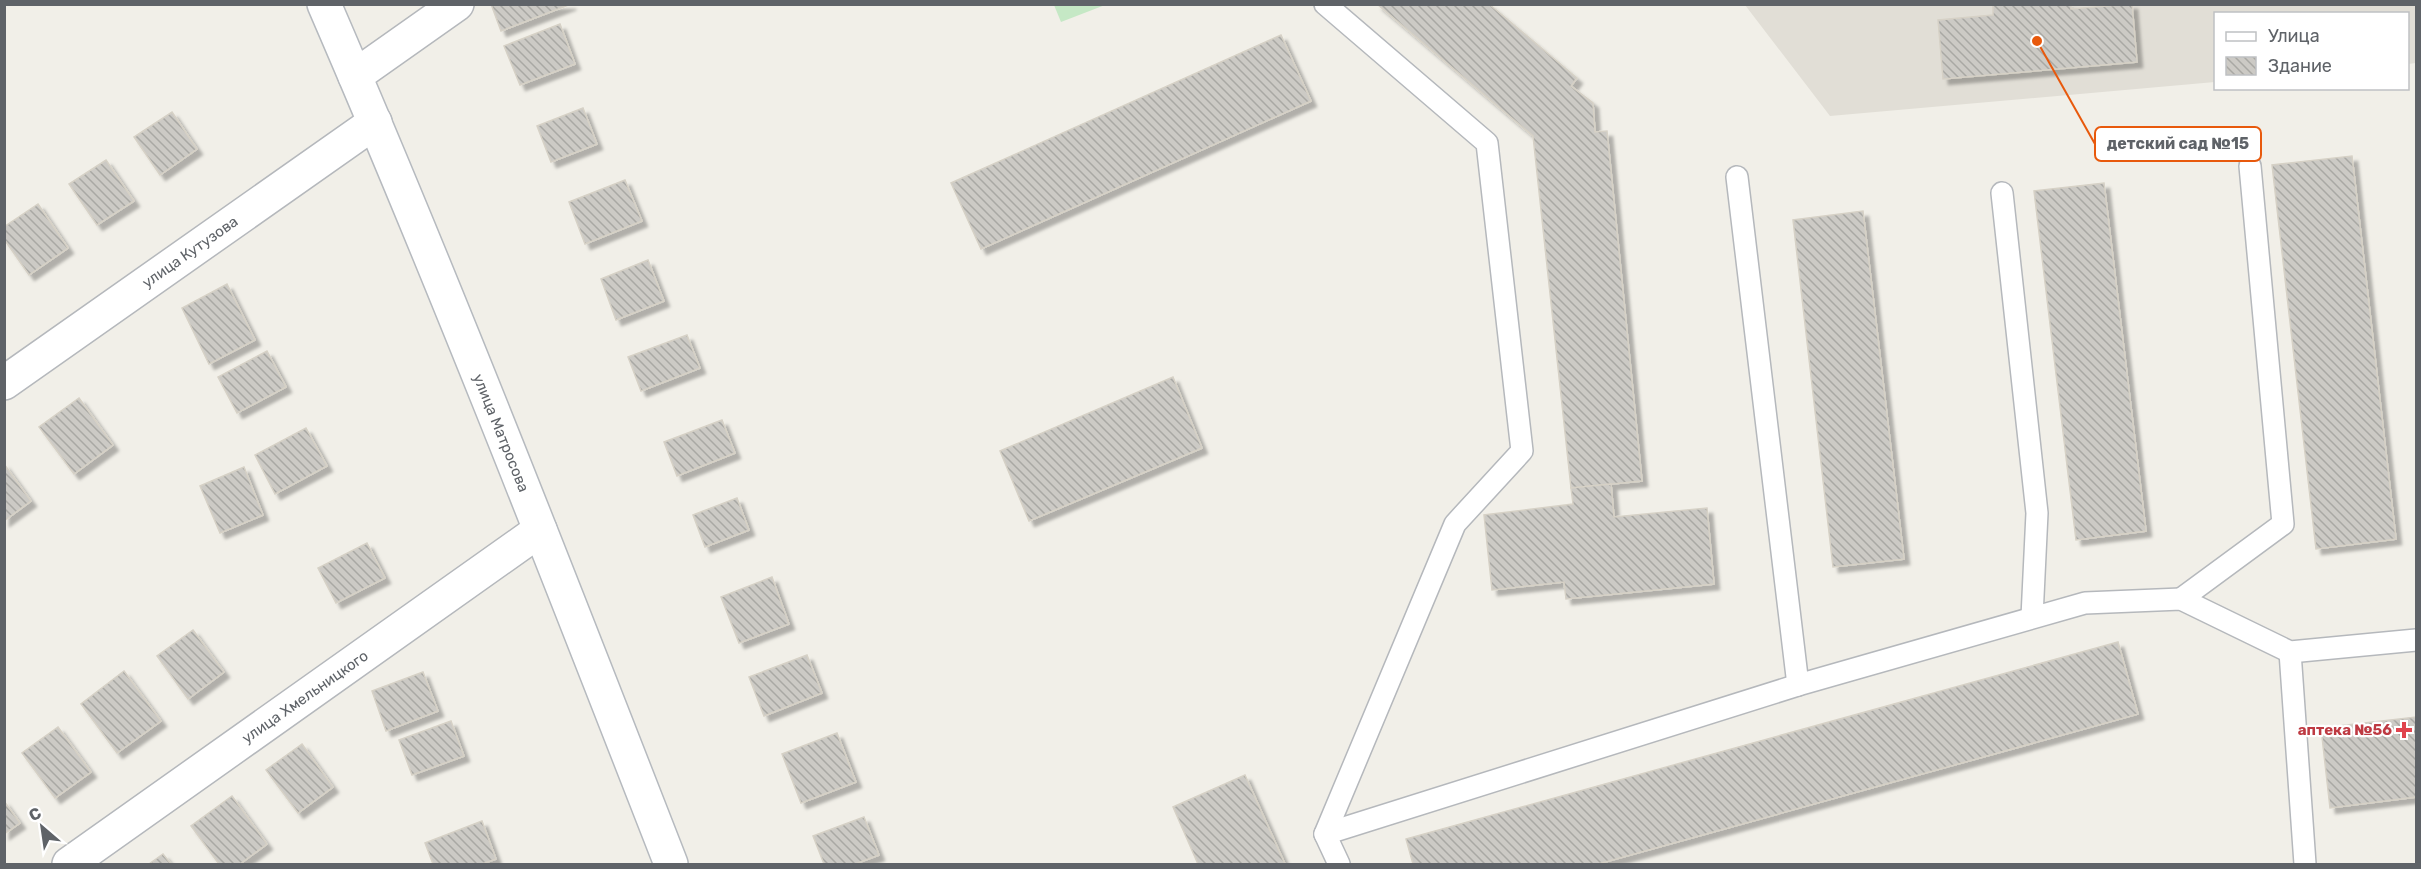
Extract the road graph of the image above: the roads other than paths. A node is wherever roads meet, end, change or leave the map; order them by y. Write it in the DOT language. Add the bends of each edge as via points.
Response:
graph roads {
  1 [pos="324,4"];
  2 [pos="457,4"];
  3 [pos="1325,4"];
  4 [pos="355,76"];
  5 [pos="375,122"];
  6 [pos="2250,166"];
  7 [pos="1737,177"];
  8 [pos="2002,193"];
  9 [pos="4,383"];
  10 [pos="540,530"];
  11 [pos="2181,599"];
  12 [pos="2032,617"];
  13 [pos="2416,639"];
  14 [pos="2290,652"];
  15 [pos="1798,685"];
  16 [pos="1325,834"];
  17 [pos="69,864"];
  18 [pos="671,864"];
  19 [pos="1339,864"];
  20 [pos="2305,864"];
  1 -- 4 [label="street, улица Матросова"];
  2 -- 4 [label="street"];
  3 -- 16 [label="lane" via="1487,143 1522,451 1455,524"];
  4 -- 5 [label="street, улица Матросова"];
  5 -- 9 [label="street, улица Кутузова"];
  5 -- 10 [label="street, улица Матросова"];
  6 -- 11 [label="lane" via="2283,524"];
  7 -- 15 [label="lane"];
  8 -- 12 [label="lane" via="2037,513"];
  10 -- 17 [label="street, улица Хмельницкого"];
  10 -- 18 [label="street, улица Матросова"];
  11 -- 12 [label="lane" via="2085,603"];
  11 -- 14 [label="lane"];
  12 -- 15 [label="lane"];
  13 -- 14 [label="lane"];
  14 -- 20 [label="lane"];
  15 -- 16 [label="lane"];
  16 -- 19 [label="lane"];
}
